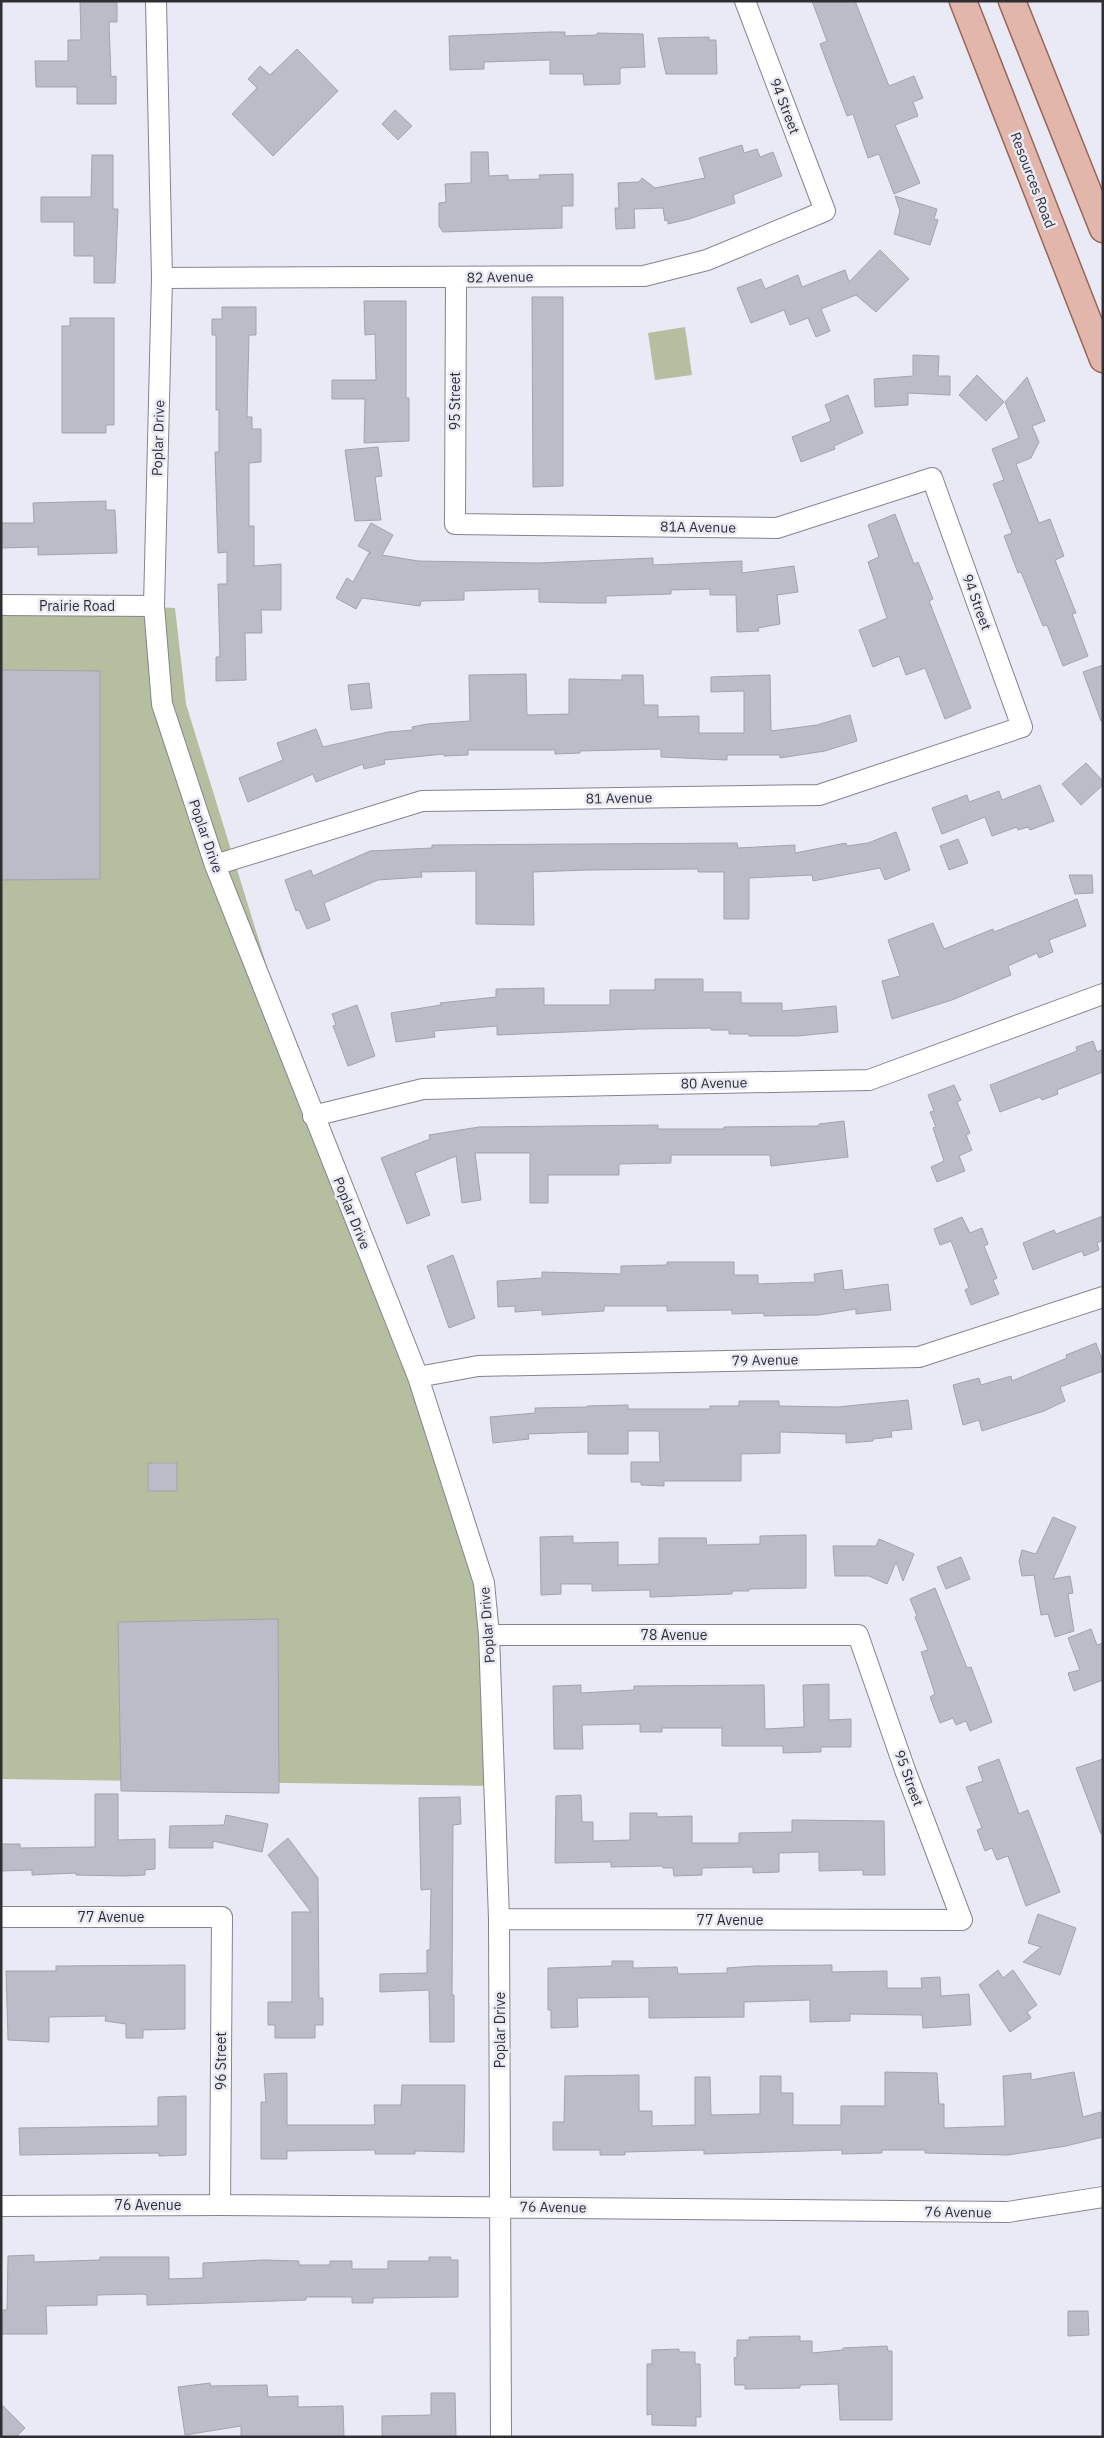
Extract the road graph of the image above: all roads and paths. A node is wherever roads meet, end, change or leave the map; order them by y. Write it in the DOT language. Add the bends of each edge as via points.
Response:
graph roads {
  1 [pos="156,1"];
  2 [pos="745,1"];
  3 [pos="963,1"];
  4 [pos="1012,1"];
  5 [pos="825,211"];
  6 [pos="1103,229"];
  7 [pos="162,278"];
  8 [pos="456,278"];
  9 [pos="1103,359"];
  10 [pos="932,478"];
  11 [pos="455,524"];
  12 [pos="1,605"];
  13 [pos="154,606"];
  14 [pos="1022,726"];
  15 [pos="215,865"];
  16 [pos="1103,994"];
  17 [pos="313,1116"];
  18 [pos="1103,1297"];
  19 [pos="418,1377"];
  20 [pos="489,1635"];
  21 [pos="858,1635"];
  22 [pos="1,1917"];
  23 [pos="222,1917"];
  24 [pos="499,1919"];
  25 [pos="962,1920"];
  26 [pos="1103,2196"];
  27 [pos="220,2205"];
  28 [pos="1,2206"];
  29 [pos="500,2207"];
  30 [pos="501,2437"];
  1 -- 7 [label="street, Poplar Drive"];
  2 -- 5 [label="street, 94 Street"];
  3 -- 9 [label="main road, Resources Road"];
  4 -- 6 [label="main road"];
  5 -- 8 [label="street, 82 Avenue" via="707,260 644,276"];
  7 -- 8 [label="street, 82 Avenue"];
  7 -- 13 [label="street, Poplar Drive"];
  8 -- 11 [label="street, 95 Street"];
  10 -- 11 [label="street, 81A Avenue" via="777,528"];
  10 -- 14 [label="street, 94 Street"];
  12 -- 13 [label="street, Prairie Road"];
  13 -- 15 [label="street, Poplar Drive" via="162,704"];
  14 -- 15 [label="street, 81 Avenue" via="819,795 422,801"];
  15 -- 17 [label="street, Poplar Drive"];
  16 -- 17 [label="street, 80 Avenue" via="869,1080 423,1089"];
  17 -- 19 [label="street, Poplar Drive"];
  18 -- 19 [label="street, 79 Avenue" via="918,1357 478,1366"];
  19 -- 20 [label="street, Poplar Drive" via="484,1583"];
  20 -- 21 [label="street, 78 Avenue"];
  20 -- 24 [label="street, Poplar Drive"];
  21 -- 25 [label="street, 95 Street"];
  22 -- 23 [label="street, 77 Avenue"];
  23 -- 27 [label="street, 96 Street"];
  24 -- 25 [label="street, 77 Avenue"];
  24 -- 29 [label="street, Poplar Drive"];
  26 -- 29 [label="street, 76 Avenue" via="1008,2212"];
  27 -- 28 [label="street, 76 Avenue"];
  27 -- 29 [label="street, 76 Avenue"];
  29 -- 30 [label="street, Poplar Drive"];
}
